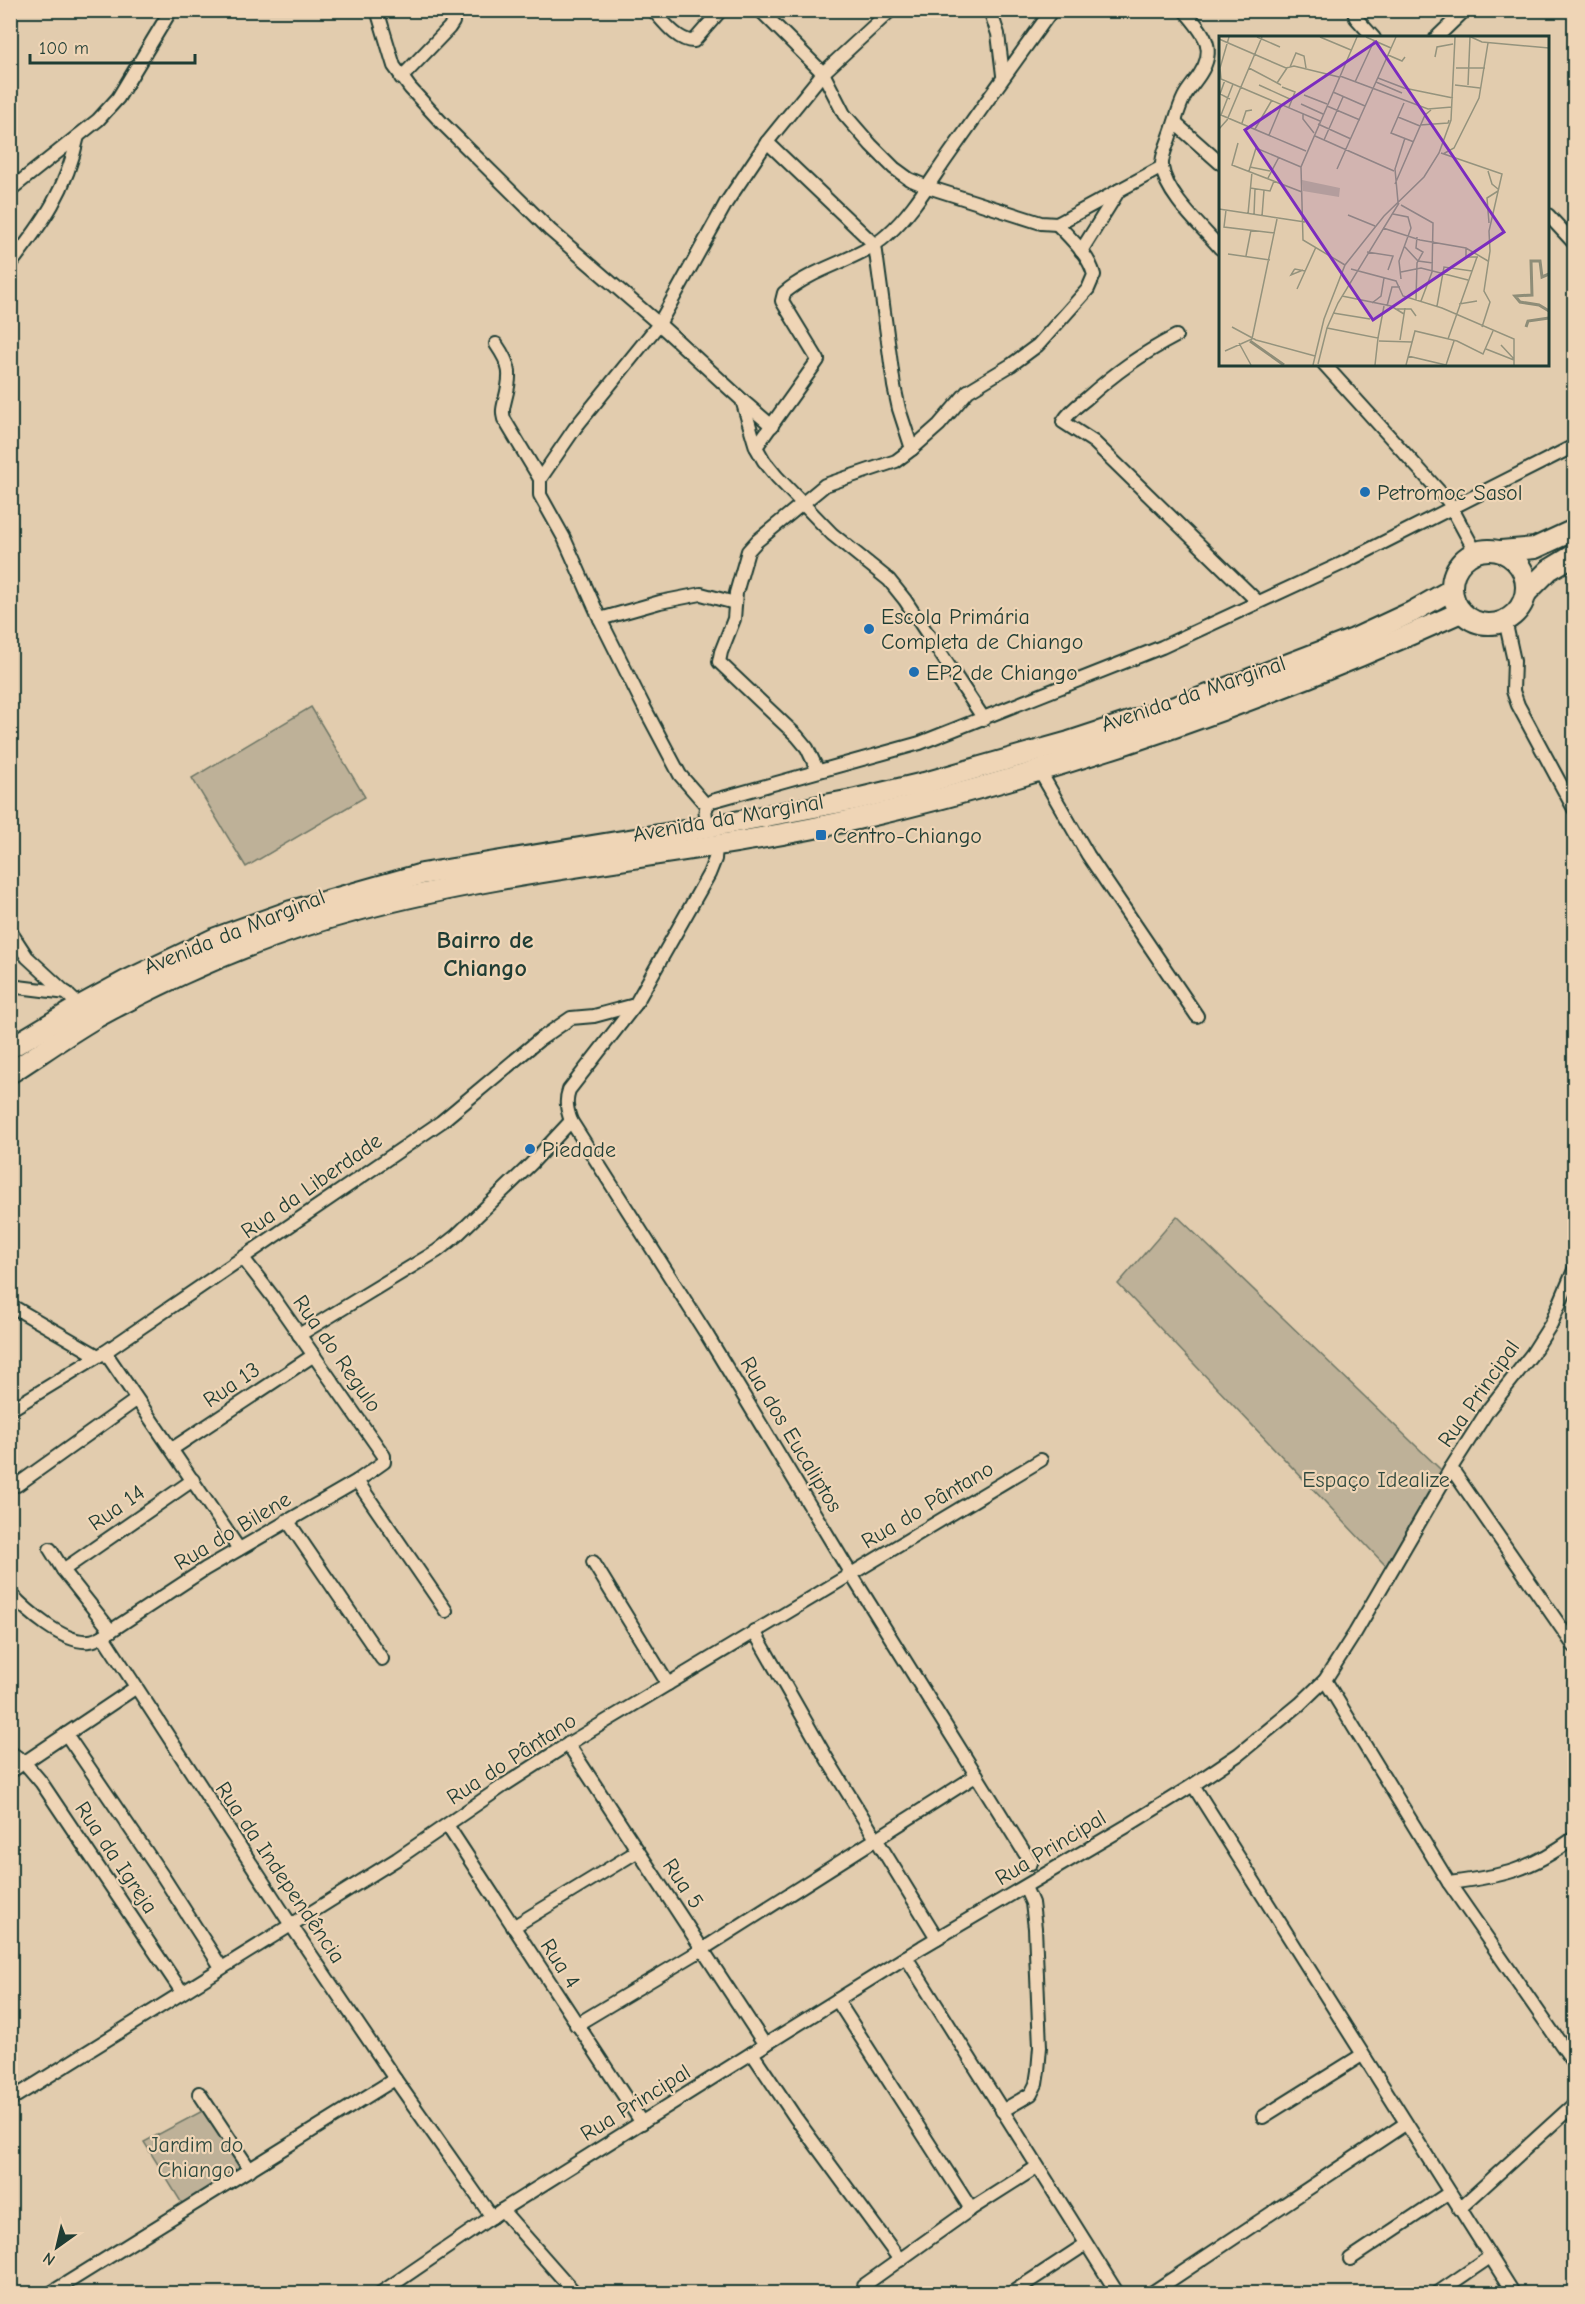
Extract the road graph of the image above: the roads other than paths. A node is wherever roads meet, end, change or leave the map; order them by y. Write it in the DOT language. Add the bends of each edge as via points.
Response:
graph roads {
  1 [pos="171,10"];
  2 [pos="377,10"];
  3 [pos="453,10"];
  4 [pos="653,10"];
  5 [pos="720,10"];
  6 [pos="760,10"];
  7 [pos="891,10"];
  8 [pos="990,10"];
  9 [pos="1052,10"];
  10 [pos="1184,10"];
  11 [pos="1353,10"];
  12 [pos="1465,10"];
  13 [pos="1372,36"];
  14 [pos="1438,36"];
  15 [pos="823,73"];
  16 [pos="1003,75"];
  17 [pos="401,78"];
  18 [pos="1175,123"];
  19 [pos="78,136"];
  20 [pos="767,142"];
  21 [pos="1219,161"];
  22 [pos="1162,167"];
  23 [pos="928,187"];
  24 [pos="1120,189"];
  25 [pos="10,190"];
  26 [pos="1549,216"];
  27 [pos="1058,224"];
  28 [pos="1575,243"];
  29 [pos="874,245"];
  30 [pos="1219,246"];
  31 [pos="1081,251"];
  32 [pos="10,265"];
  33 [pos="659,324"];
  34 [pos="1176,336"];
  35 [pos="496,344"];
  36 [pos="1326,366"];
  37 [pos="742,400"];
  38 [pos="772,426"];
  39 [pos="1575,446"];
  40 [pos="756,447"];
  41 [pos="912,448"];
  42 [pos="540,479"];
  43 [pos="803,505"];
  44 [pos="1453,509"];
  45 [pos="1575,530"];
  46 [pos="1501,551"];
  47 [pos="1475,552"];
  48 [pos="1575,555"];
  49 [pos="1451,590"];
  50 [pos="1526,593"];
  51 [pos="1257,601"];
  52 [pos="735,603"];
  53 [pos="1461,612"];
  54 [pos="600,619"];
  55 [pos="1505,620"];
  56 [pos="984,719"];
  57 [pos="1039,770"];
  58 [pos="818,771"];
  59 [pos="706,805"];
  60 [pos="1575,809"];
  61 [pos="708,827"];
  62 [pos="716,846"];
  63 [pos="10,930"];
  64 [pos="10,986"];
  65 [pos="73,1000"];
  66 [pos="634,1005"];
  67 [pos="1197,1016"];
  68 [pos="10,1048"];
  69 [pos="10,1072"];
  70 [pos="571,1121"];
  71 [pos="243,1258"];
  72 [pos="1575,1270"];
  73 [pos="10,1305"];
  74 [pos="299,1335"];
  75 [pos="101,1354"];
  76 [pos="314,1355"];
  77 [pos="136,1400"];
  78 [pos="10,1410"];
  79 [pos="172,1449"];
  80 [pos="1041,1460"];
  81 [pos="384,1462"];
  82 [pos="1451,1468"];
  83 [pos="193,1480"];
  84 [pos="357,1481"];
  85 [pos="17,1485"];
  86 [pos="287,1520"];
  87 [pos="50,1549"];
  88 [pos="239,1549"];
  89 [pos="593,1562"];
  90 [pos="63,1570"];
  91 [pos="851,1574"];
  92 [pos="10,1593"];
  93 [pos="446,1611"];
  94 [pos="754,1631"];
  95 [pos="107,1634"];
  96 [pos="1575,1646"];
  97 [pos="382,1659"];
  98 [pos="1325,1680"];
  99 [pos="668,1684"];
  100 [pos="135,1688"];
  101 [pos="66,1734"];
  102 [pos="568,1744"];
  103 [pos="10,1752"];
  104 [pos="24,1762"];
  105 [pos="10,1772"];
  106 [pos="977,1775"];
  107 [pos="1193,1785"];
  108 [pos="447,1825"];
  109 [pos="1575,1838"];
  110 [pos="877,1839"];
  111 [pos="638,1851"];
  112 [pos="1031,1863"];
  113 [pos="1053,1871"];
  114 [pos="1449,1883"];
  115 [pos="1028,1885"];
  116 [pos="291,1925"];
  117 [pos="513,1928"];
  118 [pos="937,1938"];
  119 [pos="703,1949"];
  120 [pos="906,1957"];
  121 [pos="221,1967"];
  122 [pos="182,1992"];
  123 [pos="837,2000"];
  124 [pos="576,2025"];
  125 [pos="765,2045"];
  126 [pos="752,2053"];
  127 [pos="1362,2055"];
  128 [pos="1575,2063"];
  129 [pos="395,2079"];
  130 [pos="199,2093"];
  131 [pos="10,2100"];
  132 [pos="1571,2107"];
  133 [pos="1002,2111"];
  134 [pos="1263,2118"];
  135 [pos="642,2123"];
  136 [pos="1405,2124"];
  137 [pos="1037,2167"];
  138 [pos="250,2170"];
  139 [pos="1449,2193"];
  140 [pos="972,2209"];
  141 [pos="1459,2209"];
  142 [pos="497,2214"];
  143 [pos="1086,2244"];
  144 [pos="1490,2257"];
  145 [pos="1350,2259"];
  146 [pos="900,2260"];
  147 [pos="863,2286"];
  148 [pos="1016,2292"];
  149 [pos="49,2294"];
  150 [pos="379,2294"];
  151 [pos="576,2294"];
  152 [pos="1118,2294"];
  153 [pos="1150,2294"];
  154 [pos="1436,2294"];
  155 [pos="1514,2294"];
  1 -- 19 [label="street" via="118,98"];
  2 -- 17 [label="street"];
  3 -- 17 [label="street" via="449,28"];
  4 -- 5 [label="street" via="690,41"];
  6 -- 15 [label="street"];
  7 -- 15 [label="street"];
  8 -- 16 [label="street" via="998,34"];
  9 -- 16 [label="street"];
  10 -- 18 [label="street" via="1203,34 1208,54"];
  11 -- 13 [label="street"];
  12 -- 14 [label="street"];
  15 -- 20 [label="street"];
  15 -- 23 [label="street" via="854,127 894,168"];
  16 -- 23 [label="street"];
  17 -- 33 [label="street" via="550,230"];
  18 -- 21 [label="street"];
  18 -- 22 [label="street"];
  19 -- 25 [label="street"];
  19 -- 32 [label="street" via="56,202"];
  20 -- 29 [label="street"];
  20 -- 33 [label="street" via="726,203"];
  22 -- 24 [label="street"];
  22 -- 30 [label="street" via="1176,198"];
  23 -- 27 [label="street" via="1041,223"];
  23 -- 29 [label="street" via="894,229"];
  24 -- 27 [label="street"];
  24 -- 31 [label="street"];
  26 -- 28 [label="street"];
  27 -- 31 [label="street"];
  29 -- 38 [label="street" via="824,268 784,293 782,301 818,360"];
  29 -- 41 [label="street" via="894,386"];
  31 -- 41 [label="street" via="1093,268 1088,289 1038,345 968,391 939,425"];
  33 -- 37 [label="street"];
  33 -- 42 [label="street" via="575,428"];
  34 -- 51 [label="street" via="1119,370 1063,422 1094,442"];
  35 -- 42 [label="street" via="510,367 504,419"];
  36 -- 44 [label="street"];
  37 -- 38 [label="street"];
  37 -- 40 [label="street"];
  38 -- 40 [label="street"];
  39 -- 44 [label="street"];
  40 -- 43 [label="street"];
  41 -- 43 [label="street" via="896,461 825,485"];
  42 -- 54 [label="street" via="540,495"];
  43 -- 52 [label="street" via="748,551"];
  43 -- 56 [label="street" via="889,580"];
  44 -- 47 [label="street"];
  44 -- 51 [label="street"];
  45 -- 46 [label="main road" via="1535,548"];
  46 -- 47 [label="main road"];
  46 -- 50 [label="main road" via="1521,568"];
  47 -- 49 [label="main road" via="1457,566"];
  48 -- 50 [label="main road" via="1549,570"];
  49 -- 53 [label="main road"];
  49 -- 61 [label="main road, Avenida da Marginal" via="1354,639 1190,702 1069,742 852,800"];
  50 -- 55 [label="main road" via="1522,604"];
  51 -- 56 [label="street" via="1162,647"];
  52 -- 54 [label="street" via="701,594"];
  52 -- 58 [label="street" via="734,619 719,662 797,736"];
  53 -- 55 [label="main road" via="1477,622"];
  53 -- 57 [label="main road, Avenida da Marginal" via="1262,697"];
  54 -- 59 [label="street" via="680,775"];
  55 -- 60 [label="street" via="1518,705"];
  56 -- 58 [label="street" via="920,743"];
  57 -- 62 [label="main road, Avenida da Marginal" via="857,819"];
  57 -- 67 [label="street" via="1088,855"];
  58 -- 59 [label="street"];
  59 -- 61 [label="street"];
  61 -- 65 [label="main road, Avenida da Marginal" via="422,874 291,911 216,938"];
  62 -- 66 [label="street" via="709,874"];
  62 -- 69 [label="main road, Avenida da Marginal" via="413,896 277,935 91,1020"];
  63 -- 65 [label="street" via="27,957"];
  64 -- 65 [label="street"];
  65 -- 68 [label="main road, Avenida da Marginal"];
  66 -- 70 [label="street" via="569,1090 566,1098"];
  66 -- 71 [label="street, Rua da Liberdade" via="571,1018 441,1122"];
  70 -- 74 [label="street" via="546,1150 437,1251"];
  70 -- 91 [label="street, Rua dos Eucaliptos" via="701,1325"];
  71 -- 74 [label="street, Rua do Regulo"];
  71 -- 75 [label="street, Rua da Liberdade"];
  72 -- 82 [label="street, Rua Principal" via="1551,1324"];
  73 -- 75 [label="street"];
  74 -- 76 [label="street, Rua do Regulo"];
  75 -- 77 [label="street"];
  75 -- 78 [label="street, Rua da Liberdade"];
  76 -- 79 [label="street, Rua 13"];
  76 -- 81 [label="street, Rua do Regulo" via="384,1456"];
  77 -- 79 [label="street"];
  77 -- 85 [label="street"];
  79 -- 83 [label="street"];
  80 -- 91 [label="street, Rua do Pântano"];
  81 -- 84 [label="street, Rua do Bilene"];
  82 -- 96 [label="street"];
  82 -- 98 [label="street, Rua Principal"];
  83 -- 88 [label="street"];
  83 -- 90 [label="street, Rua 14"];
  84 -- 86 [label="street, Rua do Bilene"];
  84 -- 93 [label="street"];
  86 -- 88 [label="street, Rua do Bilene"];
  86 -- 97 [label="street"];
  87 -- 90 [label="street, Rua da Independência"];
  88 -- 95 [label="street, Rua do Bilene"];
  89 -- 99 [label="street"];
  90 -- 95 [label="street, Rua da Independência"];
  91 -- 94 [label="street, Rua do Pântano"];
  91 -- 106 [label="street, Rua dos Eucaliptos"];
  92 -- 95 [label="street" via="69,1638 89,1641"];
  94 -- 99 [label="street, Rua do Pântano"];
  94 -- 110 [label="street"];
  95 -- 100 [label="street, Rua da Independência"];
  98 -- 107 [label="street, Rua Principal" via="1239,1754"];
  98 -- 114 [label="street"];
  99 -- 102 [label="street, Rua do Pântano"];
  100 -- 101 [label="street"];
  100 -- 116 [label="street, Rua da Independência"];
  101 -- 104 [label="street"];
  101 -- 121 [label="street"];
  102 -- 108 [label="street, Rua do Pântano"];
  102 -- 111 [label="street, Rua 5"];
  103 -- 104 [label="street, Rua da Igreja"];
  104 -- 105 [label="street"];
  104 -- 122 [label="street, Rua da Igreja"];
  106 -- 110 [label="street"];
  106 -- 112 [label="street, Rua dos Eucaliptos"];
  107 -- 113 [label="street, Rua Principal"];
  107 -- 127 [label="street"];
  108 -- 116 [label="street, Rua do Pântano"];
  108 -- 117 [label="street, Rua 4"];
  109 -- 114 [label="street" via="1517,1871"];
  110 -- 118 [label="street"];
  110 -- 119 [label="street"];
  111 -- 117 [label="street"];
  111 -- 119 [label="street, Rua 5"];
  112 -- 113 [label="street"];
  112 -- 115 [label="street"];
  113 -- 115 [label="street, Rua Principal"];
  114 -- 128 [label="street"];
  115 -- 118 [label="street, Rua Principal"];
  115 -- 133 [label="street" via="1035,1928 1038,2071 1030,2094"];
  116 -- 121 [label="street, Rua do Pântano"];
  116 -- 129 [label="street, Rua da Independência"];
  117 -- 124 [label="street, Rua 4"];
  118 -- 120 [label="street, Rua Principal"];
  119 -- 124 [label="street"];
  119 -- 125 [label="street, Rua 5"];
  120 -- 123 [label="street, Rua Principal"];
  120 -- 133 [label="street"];
  121 -- 122 [label="street, Rua do Pântano"];
  122 -- 131 [label="street, Rua do Pântano"];
  123 -- 125 [label="street, Rua Principal"];
  123 -- 140 [label="street"];
  124 -- 135 [label="street, Rua 4"];
  125 -- 126 [label="street, Rua Principal"];
  126 -- 135 [label="street, Rua Principal"];
  126 -- 146 [label="street"];
  127 -- 134 [label="street"];
  127 -- 136 [label="street"];
  129 -- 138 [label="street"];
  129 -- 142 [label="street, Rua da Independência"];
  130 -- 138 [label="street"];
  132 -- 141 [label="street"];
  133 -- 137 [label="street"];
  135 -- 142 [label="street, Rua Principal"];
  136 -- 139 [label="street"];
  136 -- 153 [label="street"];
  137 -- 140 [label="street"];
  137 -- 143 [label="street"];
  138 -- 149 [label="street"];
  139 -- 141 [label="street"];
  139 -- 145 [label="street"];
  140 -- 146 [label="street"];
  141 -- 144 [label="street"];
  142 -- 150 [label="street, Rua Principal"];
  142 -- 151 [label="street, Rua da Independência"];
  143 -- 148 [label="street"];
  143 -- 152 [label="street"];
  144 -- 154 [label="street"];
  144 -- 155 [label="street"];
  146 -- 147 [label="street"];
}
